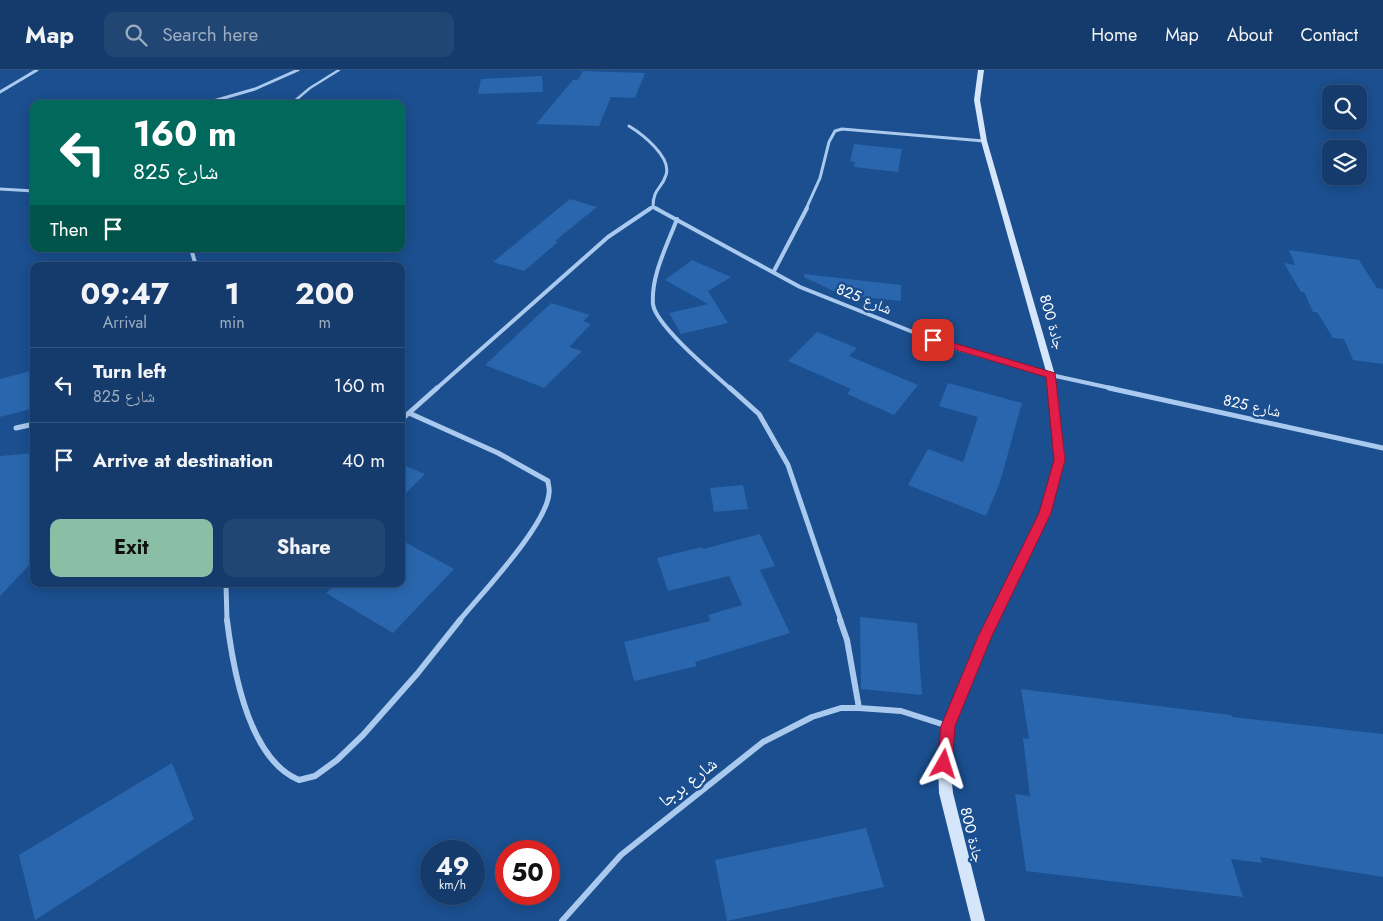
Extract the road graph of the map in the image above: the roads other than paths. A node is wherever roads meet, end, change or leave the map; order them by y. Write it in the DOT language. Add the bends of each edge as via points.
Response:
graph roads {
  1 [pos="37,70"];
  2 [pos="298,70"];
  3 [pos="339,70"];
  4 [pos="981,70"];
  5 [pos="0,92"];
  6 [pos="216,100"];
  7 [pos="296,100"];
  8 [pos="629,126"];
  9 [pos="984,142"];
  10 [pos="0,189"];
  11 [pos="30,191"];
  12 [pos="653,207"];
  13 [pos="677,219"];
  14 [pos="192,252"];
  15 [pos="195,262"];
  16 [pos="774,272"];
  17 [pos="1051,375"];
  18 [pos="408,413"];
  19 [pos="405,416"];
  20 [pos="30,425"];
  21 [pos="16,428"];
  22 [pos="1383,448"];
  23 [pos="226,587"];
  24 [pos="859,708"];
  25 [pos="948,726"];
  26 [pos="562,921"];
  27 [pos="978,921"];
  1 -- 5 [label="street"];
  2 -- 6 [label="street" via="255,89"];
  3 -- 7 [label="lane"];
  4 -- 9 [label="main road, جادة 800" via="977,100"];
  8 -- 12 [label="street" via="654,147 666,167 666,174 652,197"];
  9 -- 16 [label="street" via="835,130 802,220"];
  9 -- 17 [label="main road, جادة 800"];
  10 -- 11 [label="street"];
  12 -- 13 [label="street, شارع 825"];
  12 -- 18 [label="street" via="608,237"];
  13 -- 16 [label="street, شارع 825"];
  13 -- 24 [label="street" via="656,274 653,306 682,345 759,414 781,450 847,640"];
  14 -- 15 [label="street"];
  16 -- 17 [label="street, شارع 825" via="800,287 948,346"];
  17 -- 22 [label="street, شارع 825"];
  17 -- 25 [label="main road, جادة 800" via="1060,460 1045,513 984,637"];
  18 -- 19 [label="street"];
  18 -- 23 [label="street" via="512,460 548,481 551,494 535,526 508,561 384,712 329,769 299,780 268,759 244,697 229,636"];
  20 -- 21 [label="street"];
  24 -- 25 [label="street, شارع برجا" via="900,711"];
  24 -- 26 [label="street, شارع برجا" via="841,708 812,717 764,742 621,855"];
  25 -- 27 [label="main road, جادة 800" via="944,764 946,793"];
}
